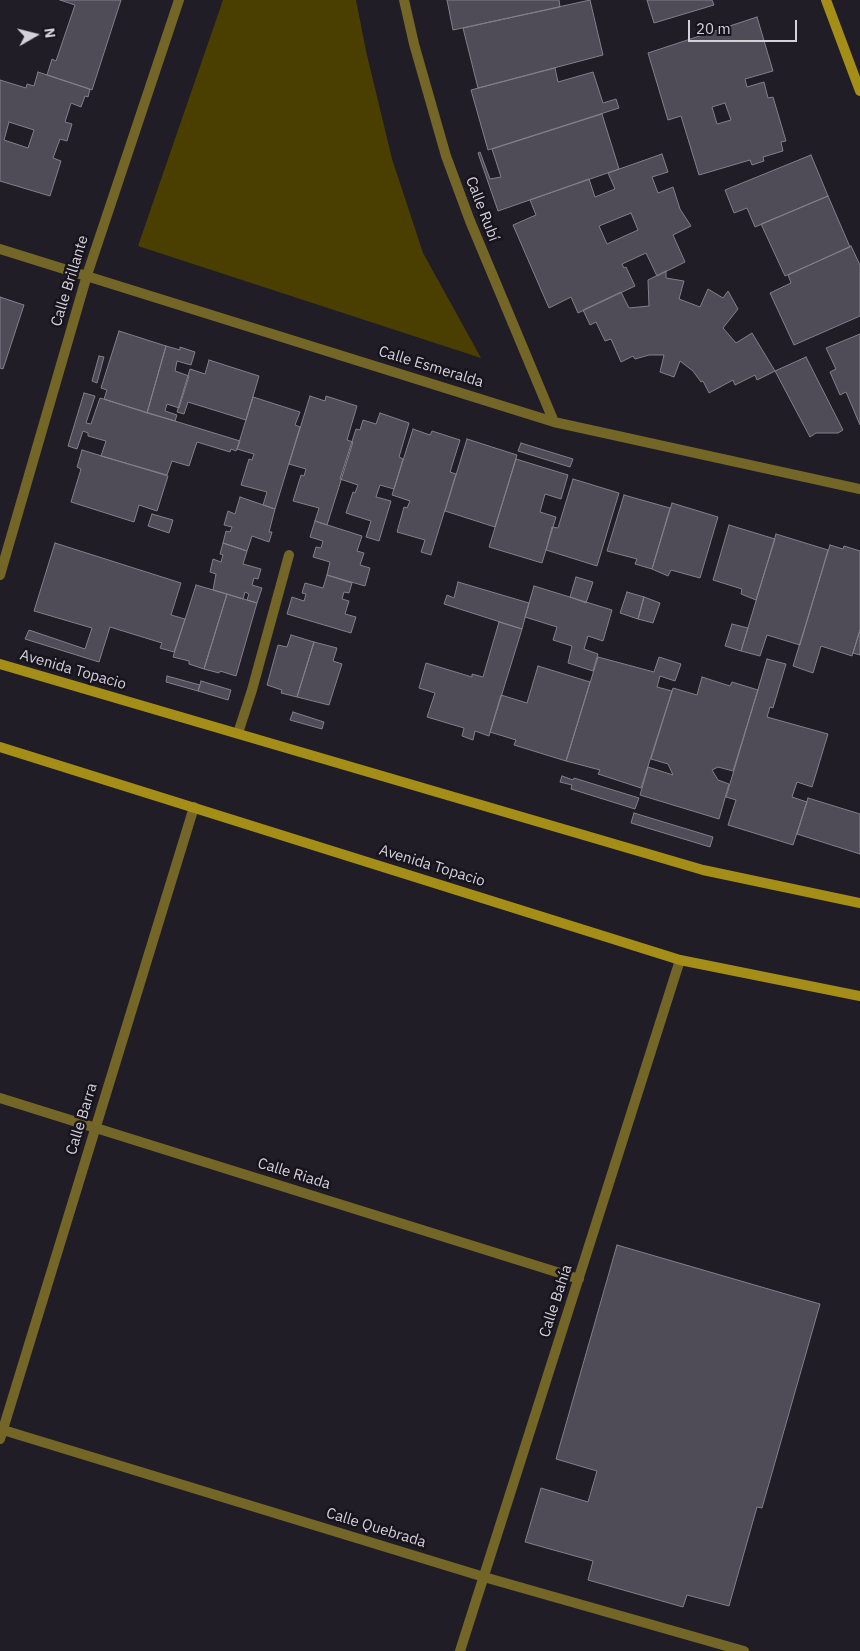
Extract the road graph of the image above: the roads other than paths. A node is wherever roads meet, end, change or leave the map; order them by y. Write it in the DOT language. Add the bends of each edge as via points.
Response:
graph roads {
  1 [pos="179,0"];
  2 [pos="404,0"];
  3 [pos="826,0"];
  4 [pos="860,91"];
  5 [pos="0,248"];
  6 [pos="87,275"];
  7 [pos="554,422"];
  8 [pos="860,488"];
  9 [pos="290,555"];
  10 [pos="0,575"];
  11 [pos="0,664"];
  12 [pos="238,733"];
  13 [pos="0,747"];
  14 [pos="194,807"];
  15 [pos="860,903"];
  16 [pos="680,960"];
  17 [pos="860,996"];
  18 [pos="0,1098"];
  19 [pos="95,1127"];
  20 [pos="579,1279"];
  21 [pos="1,1432"];
  22 [pos="484,1576"];
  23 [pos="460,1651"];
  24 [pos="744,1651"];
  1 -- 6 [label="street, Calle Brillante"];
  2 -- 7 [label="street, Calle Rubí" via="446,156 473,230"];
  3 -- 4 [label="street"];
  5 -- 6 [label="street, Calle Esmeralda"];
  6 -- 7 [label="street, Calle Esmeralda"];
  6 -- 10 [label="street, Calle Brillante"];
  7 -- 8 [label="street, Calle Esmeralda"];
  9 -- 12 [label="street"];
  11 -- 12 [label="street, Avenida Topacio"];
  12 -- 15 [label="street, Avenida Topacio" via="703,870"];
  13 -- 14 [label="street, Avenida Topacio"];
  14 -- 16 [label="street, Avenida Topacio"];
  14 -- 19 [label="street, Calle Barra"];
  16 -- 17 [label="street, Avenida Topacio"];
  16 -- 20 [label="street, Calle Bahía"];
  18 -- 19 [label="street, Calle Riada"];
  19 -- 20 [label="street, Calle Riada"];
  19 -- 21 [label="street, Calle Barra"];
  20 -- 22 [label="street, Calle Bahía"];
  21 -- 22 [label="street, Calle Quebrada"];
  22 -- 23 [label="street, Calle Bahía"];
  22 -- 24 [label="street, Calle Quebrada"];
}
